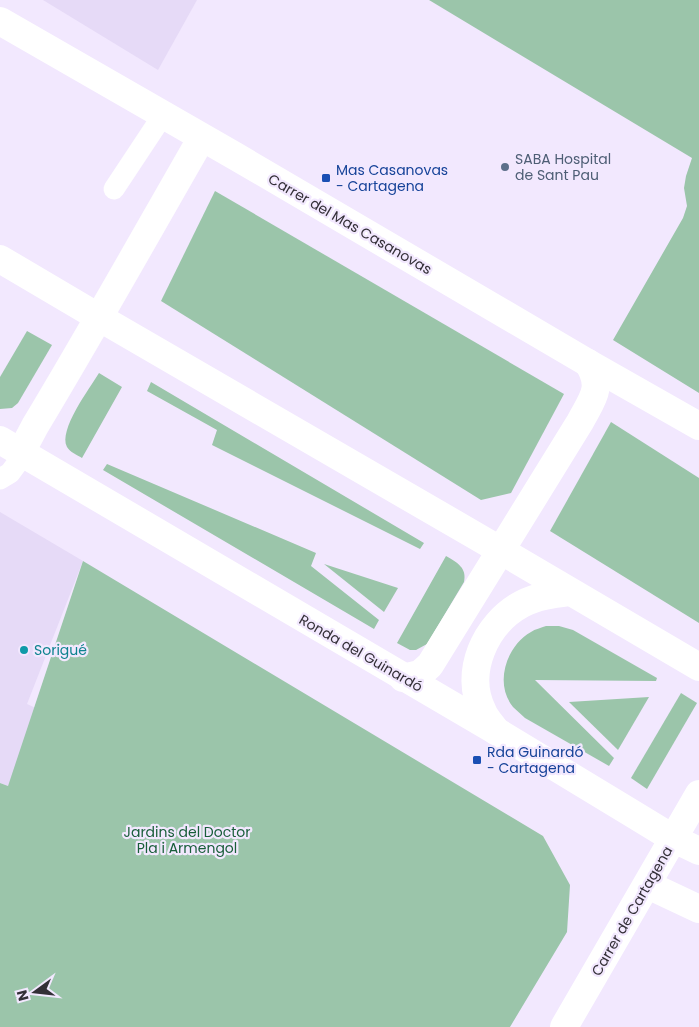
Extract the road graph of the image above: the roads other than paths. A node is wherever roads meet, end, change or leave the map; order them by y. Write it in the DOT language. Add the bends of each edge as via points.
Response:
graph roads {
  1 [pos="0,21"];
  2 [pos="162,115"];
  3 [pos="206,140"];
  4 [pos="114,189"];
  5 [pos="0,259"];
  6 [pos="100,318"];
  7 [pos="588,363"];
  8 [pos="699,426"];
  9 [pos="0,440"];
  10 [pos="24,454"];
  11 [pos="0,479"];
  12 [pos="500,550"];
  13 [pos="570,592"];
  14 [pos="699,667"];
  15 [pos="403,678"];
  16 [pos="496,731"];
  17 [pos="699,794"];
  18 [pos="674,838"];
  19 [pos="699,851"];
  20 [pos="648,885"];
  21 [pos="699,909"];
  22 [pos="564,1027"];
  1 -- 2 [label="street, Carrer del Mas Casanovas"];
  2 -- 3 [label="street, Carrer del Mas Casanovas"];
  2 -- 4 [label="lane"];
  3 -- 6 [label="street" via="197,146"];
  3 -- 7 [label="street, Carrer del Mas Casanovas"];
  5 -- 6 [label="street"];
  6 -- 10 [label="street" via="35,426"];
  6 -- 12 [label="street"];
  7 -- 8 [label="street, Carrer del Mas Casanovas"];
  7 -- 12 [label="street" via="595,374 597,387 592,400"];
  9 -- 10 [label="street, Ronda del Guinardó"];
  10 -- 11 [label="lane" via="10,473"];
  10 -- 15 [label="street, Ronda del Guinardó"];
  12 -- 13 [label="street"];
  12 -- 15 [label="street" via="430,665 420,674"];
  13 -- 14 [label="street"];
  13 -- 16 [label="street" via="545,595 522,604 499,621 483,644 475,669 476,693 483,713"];
  15 -- 16 [label="street, Ronda del Guinardó"];
  16 -- 18 [label="street, Ronda del Guinardó"];
  17 -- 18 [label="street, Carrer de Cartagena"];
  18 -- 19 [label="street, Ronda del Guinardó"];
  18 -- 20 [label="street, Carrer de Cartagena"];
  20 -- 21 [label="street"];
  20 -- 22 [label="street, Carrer de Cartagena"];
}
